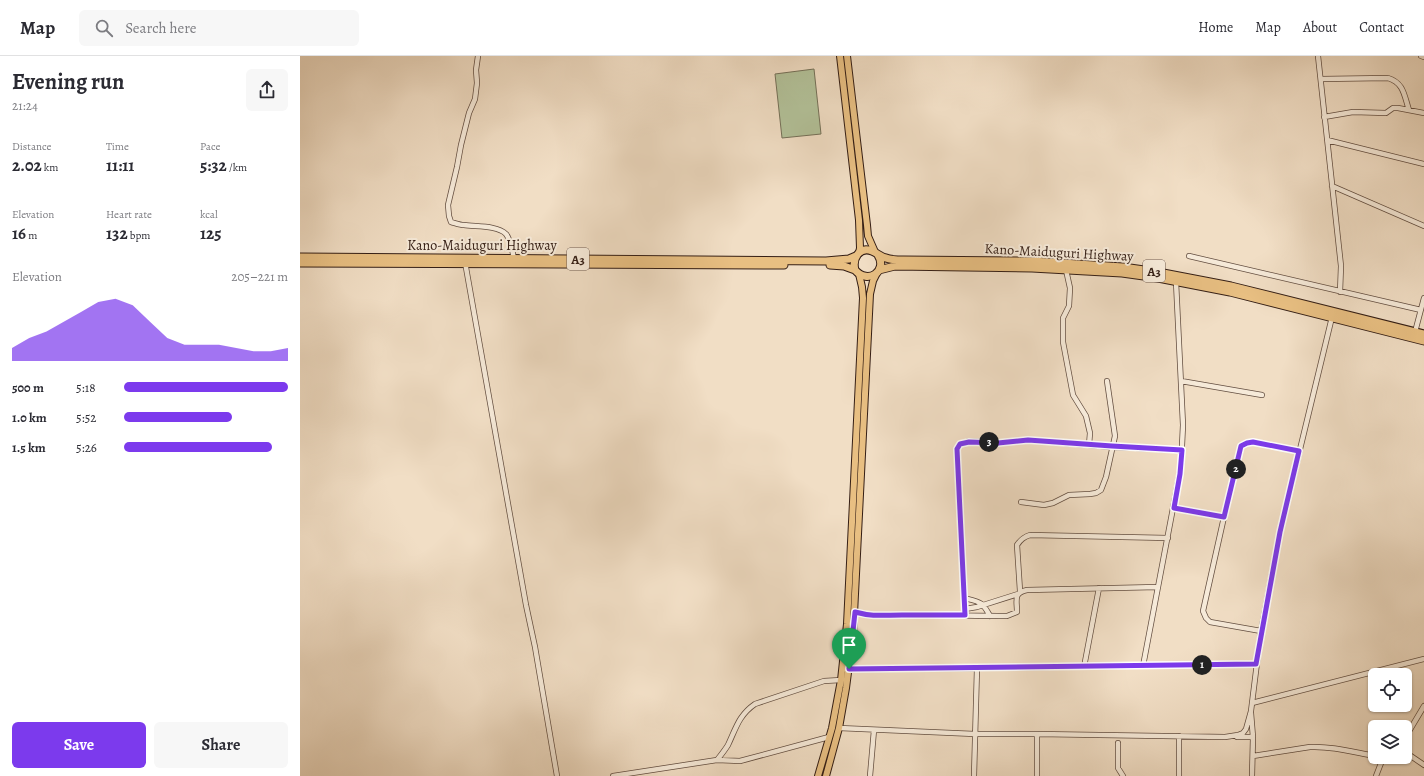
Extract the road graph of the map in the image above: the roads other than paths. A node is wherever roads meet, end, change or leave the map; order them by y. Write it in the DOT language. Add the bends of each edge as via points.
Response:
graph roads {
  1 [pos="478,56"];
  2 [pos="840,56"];
  3 [pos="847,56"];
  4 [pos="1318,56"];
  5 [pos="1321,79"];
  6 [pos="1409,110"];
  7 [pos="1424,113"];
  8 [pos="1324,117"];
  9 [pos="1327,140"];
  10 [pos="1424,164"];
  11 [pos="1332,186"];
  12 [pos="1424,226"];
  13 [pos="857,254"];
  14 [pos="876,254"];
  15 [pos="1189,256"];
  16 [pos="300,257"];
  17 [pos="514,258"];
  18 [pos="465,261"];
  19 [pos="300,263"];
  20 [pos="1066,270"];
  21 [pos="857,272"];
  22 [pos="878,272"];
  23 [pos="1176,282"];
  24 [pos="1340,292"];
  25 [pos="1424,298"];
  26 [pos="1309,308"];
  27 [pos="1421,310"];
  28 [pos="1332,317"];
  29 [pos="1415,332"];
  30 [pos="1424,334"];
  31 [pos="1424,341"];
  32 [pos="1107,381"];
  33 [pos="1181,381"];
  34 [pos="1262,394"];
  35 [pos="1089,445"];
  36 [pos="1112,446"];
  37 [pos="1182,450"];
  38 [pos="1299,451"];
  39 [pos="1021,502"];
  40 [pos="1174,508"];
  41 [pos="1224,517"];
  42 [pos="1168,538"];
  43 [pos="1158,587"];
  44 [pos="1099,588"];
  45 [pos="1019,593"];
  46 [pos="964,598"];
  47 [pos="984,605"];
  48 [pos="965,609"];
  49 [pos="855,612"];
  50 [pos="965,615"];
  51 [pos="990,616"];
  52 [pos="1261,631"];
  53 [pos="1424,660"];
  54 [pos="1256,664"];
  55 [pos="1143,666"];
  56 [pos="1084,667"];
  57 [pos="977,668"];
  58 [pos="842,669"];
  59 [pos="849,669"];
  60 [pos="841,680"];
  61 [pos="1252,703"];
  62 [pos="1424,706"];
  63 [pos="1251,711"];
  64 [pos="1412,726"];
  65 [pos="839,728"];
  66 [pos="874,730"];
  67 [pos="975,734"];
  68 [pos="1037,734"];
  69 [pos="1179,736"];
  70 [pos="1232,736"];
  71 [pos="829,737"];
  72 [pos="1254,737"];
  73 [pos="1118,743"];
  74 [pos="1368,755"];
  75 [pos="1253,756"];
  76 [pos="1412,757"];
  77 [pos="717,760"];
  78 [pos="1380,764"];
  79 [pos="1424,765"];
  80 [pos="557,776"];
  81 [pos="614,776"];
  82 [pos="818,776"];
  83 [pos="826,776"];
  84 [pos="870,776"];
  85 [pos="974,776"];
  86 [pos="1037,776"];
  87 [pos="1123,776"];
  88 [pos="1179,776"];
  89 [pos="1252,776"];
  90 [pos="1376,776"];
  1 -- 17 [label="street" via="475,99 460,145 448,205 449,216 451,222 494,228 506,234"];
  2 -- 13 [label="main road" via="860,220 860,248"];
  3 -- 14 [label="main road" via="866,225"];
  4 -- 5 [label="street"];
  5 -- 6 [label="street" via="1395,80 1400,84"];
  5 -- 8 [label="street"];
  6 -- 7 [label="street"];
  6 -- 8 [label="street" via="1393,108 1383,113 1353,112"];
  8 -- 9 [label="street"];
  9 -- 10 [label="street"];
  9 -- 11 [label="street"];
  11 -- 12 [label="street"];
  11 -- 24 [label="street" via="1341,266"];
  13 -- 14 [label="highway, A3" via="865,250"];
  13 -- 17 [label="highway, Kano-Maiduguri Highway / A3" via="849,259 826,261"];
  13 -- 21 [label="highway" via="854,260"];
  14 -- 22 [label="highway" via="881,262"];
  14 -- 26 [label="highway, Kano-Maiduguri Highway / A3" via="902,260 1032,261 1123,267 1191,277"];
  15 -- 24 [label="street"];
  16 -- 18 [label="highway, Kano-Maiduguri Highway / A3"];
  17 -- 18 [label="highway, Kano-Maiduguri Highway / A3"];
  18 -- 19 [label="highway, Kano-Maiduguri Highway / A3"];
  18 -- 21 [label="highway, Kano-Maiduguri Highway / A3" via="837,265 850,267"];
  18 -- 80 [label="street"];
  20 -- 22 [label="highway, Kano-Maiduguri Highway / A3" via="895,266"];
  20 -- 23 [label="highway, Kano-Maiduguri Highway / A3" via="1122,274"];
  20 -- 35 [label="street" via="1070,288 1069,306 1064,318 1063,342 1073,395 1086,416 1090,433"];
  21 -- 22 [label="highway, A3" via="866,277"];
  21 -- 58 [label="main road" via="863,298 848,609"];
  22 -- 49 [label="main road" via="870,294"];
  23 -- 26 [label="highway, Kano-Maiduguri Highway / A3"];
  23 -- 33 [label="street"];
  24 -- 27 [label="street"];
  25 -- 27 [label="street"];
  26 -- 28 [label="highway, Kano-Maiduguri Highway / A3"];
  26 -- 29 [label="highway, Kano-Maiduguri Highway / A3"];
  27 -- 29 [label="street"];
  28 -- 31 [label="highway, Kano-Maiduguri Highway / A3"];
  28 -- 38 [label="street"];
  29 -- 30 [label="highway, Kano-Maiduguri Highway / A3"];
  32 -- 36 [label="street" via="1115,436"];
  33 -- 34 [label="street"];
  33 -- 37 [label="street"];
  35 -- 36 [label="street"];
  35 -- 46 [label="street" via="1028,440 960,444 957,449"];
  36 -- 37 [label="street"];
  36 -- 39 [label="street" via="1101,490 1077,496 1069,495 1044,505"];
  37 -- 40 [label="street"];
  38 -- 41 [label="street" via="1253,442 1241,446"];
  38 -- 52 [label="street"];
  40 -- 41 [label="street"];
  40 -- 42 [label="street"];
  41 -- 52 [label="street" via="1203,611 1210,622"];
  42 -- 43 [label="street"];
  42 -- 45 [label="street" via="1030,535 1024,537 1017,545"];
  43 -- 44 [label="street"];
  43 -- 55 [label="street"];
  44 -- 45 [label="street" via="1034,589"];
  44 -- 56 [label="street"];
  45 -- 47 [label="street"];
  45 -- 51 [label="street" via="1017,612 1007,616"];
  46 -- 47 [label="street"];
  46 -- 48 [label="street"];
  47 -- 48 [label="street"];
  47 -- 51 [label="street"];
  48 -- 50 [label="street"];
  49 -- 50 [label="street" via="881,617"];
  49 -- 59 [label="main road"];
  50 -- 51 [label="street"];
  52 -- 54 [label="street"];
  53 -- 61 [label="street"];
  54 -- 55 [label="street"];
  54 -- 61 [label="street"];
  55 -- 56 [label="street"];
  56 -- 57 [label="street"];
  57 -- 59 [label="street"];
  57 -- 67 [label="street"];
  58 -- 59 [label="street"];
  58 -- 60 [label="main road"];
  59 -- 65 [label="main road"];
  60 -- 71 [label="main road"];
  60 -- 77 [label="street" via="824,681 755,704 738,721"];
  61 -- 63 [label="street"];
  62 -- 64 [label="street"];
  63 -- 70 [label="street" via="1243,733"];
  63 -- 72 [label="street"];
  65 -- 66 [label="street"];
  65 -- 83 [label="main road"];
  66 -- 67 [label="street"];
  66 -- 84 [label="street"];
  67 -- 68 [label="street"];
  67 -- 85 [label="street"];
  68 -- 69 [label="street"];
  68 -- 86 [label="street"];
  69 -- 70 [label="street"];
  69 -- 88 [label="street"];
  70 -- 72 [label="street"];
  71 -- 77 [label="street" via="740,761"];
  71 -- 82 [label="main road"];
  72 -- 75 [label="street"];
  73 -- 87 [label="street" via="1118,768"];
  74 -- 75 [label="street" via="1310,746"];
  75 -- 89 [label="street"];
  76 -- 79 [label="street"];
  77 -- 81 [label="street"];
  78 -- 90 [label="street"];
}
